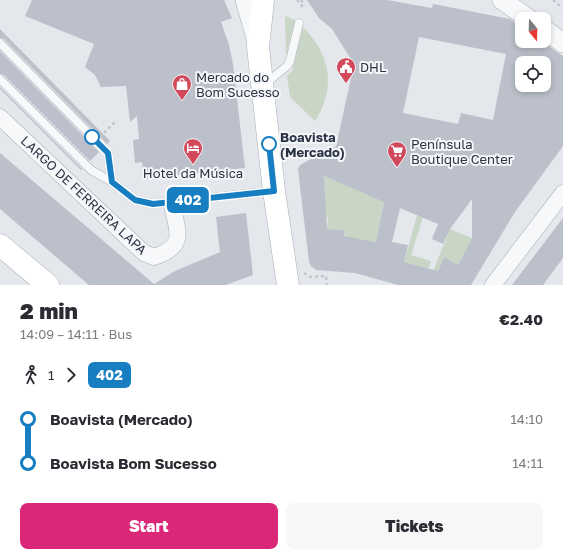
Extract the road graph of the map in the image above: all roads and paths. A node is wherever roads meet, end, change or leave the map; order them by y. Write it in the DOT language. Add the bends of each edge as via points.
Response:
graph roads {
  1 [pos="245,0"];
  2 [pos="263,0"];
  3 [pos="297,0"];
  4 [pos="301,0"];
  5 [pos="502,0"];
  6 [pos="553,0"];
  7 [pos="563,8"];
  8 [pos="519,12"];
  9 [pos="299,24"];
  10 [pos="551,34"];
  11 [pos="563,43"];
  12 [pos="0,44"];
  13 [pos="258,47"];
  14 [pos="0,78"];
  15 [pos="262,86"];
  16 [pos="0,117"];
  17 [pos="112,182"];
  18 [pos="274,191"];
  19 [pos="563,193"];
  20 [pos="171,202"];
  21 [pos="0,244"];
  22 [pos="326,276"];
  23 [pos="48,285"];
  24 [pos="288,285"];
  25 [pos="327,285"];
  26 [pos="493,285"];
  1 -- 13 [label="street"];
  2 -- 13 [label="main road"];
  3 -- 4 [label="path" via="304,6"];
  5 -- 8 [label="street"];
  6 -- 7 [label="path"];
  9 -- 15 [label="lane" via="290,61"];
  10 -- 11 [label="street"];
  12 -- 17 [label="lane" via="108,153"];
  13 -- 15 [label="main road"];
  14 -- 17 [label="lane, LARGO DE FERREIRA LAPA" via="91,170"];
  15 -- 18 [label="main road"];
  16 -- 20 [label="street, LARGO DE FERREIRA LAPA" via="144,253 154,257 173,248 178,240"];
  17 -- 20 [label="lane, LARGO DE FERREIRA LAPA" via="135,200 153,204"];
  18 -- 20 [label="lane, LARGO DE FERREIRA LAPA"];
  18 -- 24 [label="main road"];
  19 -- 26 [label="street"];
  21 -- 23 [label="main road"];
  22 -- 25 [label="path"];
}
